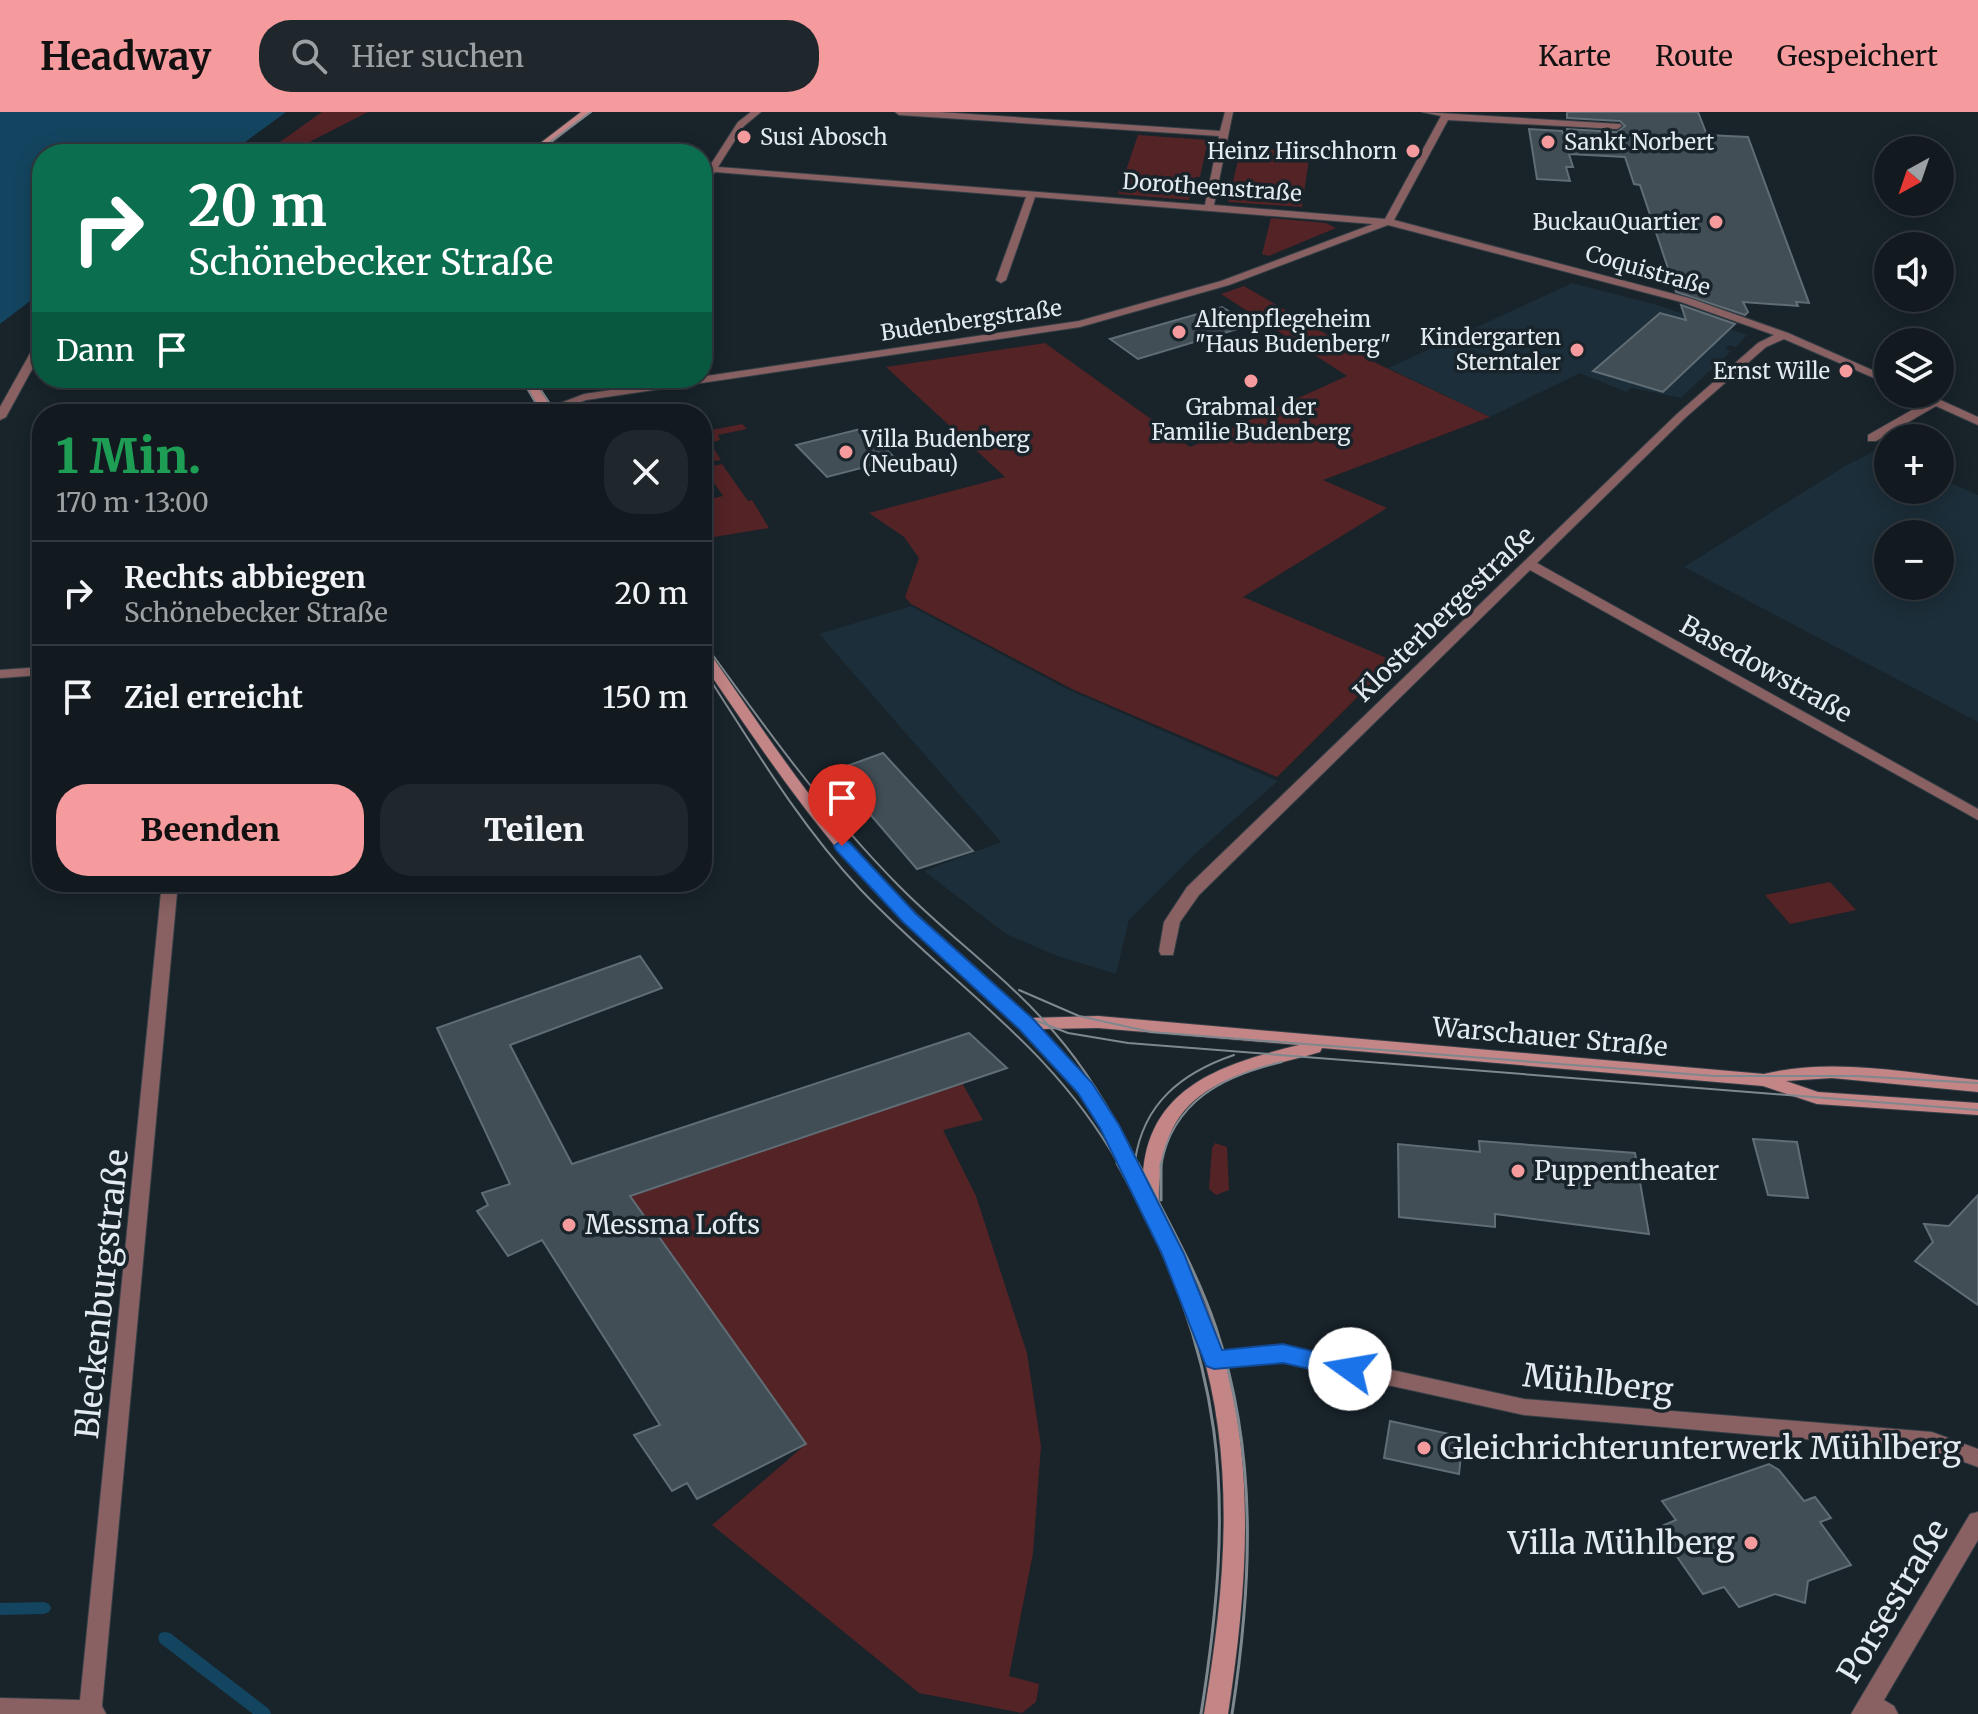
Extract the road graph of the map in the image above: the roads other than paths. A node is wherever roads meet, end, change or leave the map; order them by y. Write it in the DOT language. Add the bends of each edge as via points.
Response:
graph roads {
  1 [pos="587,112"];
  2 [pos="757,112"];
  3 [pos="899,112"];
  4 [pos="1229,112"];
  5 [pos="1426,112"];
  6 [pos="1446,115"];
  7 [pos="1617,126"];
  8 [pos="1225,134"];
  9 [pos="544,144"];
  10 [pos="712,169"];
  11 [pos="1032,193"];
  12 [pos="1209,207"];
  13 [pos="1388,222"];
  14 [pos="1001,280"];
  15 [pos="1784,335"];
  16 [pos="32,359"];
  17 [pos="1874,375"];
  18 [pos="712,378"];
  19 [pos="642,388"];
  20 [pos="565,404"];
  21 [pos="1924,408"];
  22 [pos="1949,408"];
  23 [pos="0,417"];
  24 [pos="1978,421"];
  25 [pos="1872,438"];
  26 [pos="1531,565"];
  27 [pos="712,667"];
  28 [pos="32,672"];
  29 [pos="0,674"];
  30 [pos="1978,815"];
  31 [pos="169,892"];
  32 [pos="1167,951"];
  33 [pos="1026,1024"];
  34 [pos="1331,1044"];
  35 [pos="1764,1080"];
  36 [pos="1978,1086"];
  37 [pos="1978,1109"];
  38 [pos="1151,1210"];
  39 [pos="1214,1360"];
  40 [pos="1978,1458"];
  41 [pos="1977,1528"];
  42 [pos="0,1709"];
  43 [pos="1873,1710"];
  44 [pos="92,1712"];
  45 [pos="1216,1714"];
  1 -- 9 [label="main road"];
  2 -- 10 [label="street" via="741,124"];
  3 -- 8 [label="street"];
  4 -- 8 [label="street"];
  5 -- 6 [label="street"];
  6 -- 7 [label="street"];
  6 -- 13 [label="street"];
  8 -- 12 [label="street"];
  10 -- 11 [label="street, Dorotheenstraße"];
  11 -- 12 [label="street, Dorotheenstraße"];
  11 -- 14 [label="street"];
  12 -- 13 [label="street, Dorotheenstraße"];
  13 -- 15 [label="street, Coquistraße" via="1649,289"];
  13 -- 18 [label="street, Budenbergstraße" via="1225,283 1080,324"];
  15 -- 17 [label="street, Coquistraße"];
  15 -- 26 [label="street, Klosterbergestraße" via="1762,345 1681,416"];
  16 -- 23 [label="street"];
  19 -- 20 [label="street, Budenbergstraße"];
  21 -- 25 [label="street"];
  22 -- 24 [label="street"];
  26 -- 30 [label="street, Basedowstraße"];
  26 -- 32 [label="street, Klosterbergestraße" via="1193,891 1172,922"];
  27 -- 33 [label="main road" via="859,866"];
  28 -- 29 [label="street"];
  31 -- 44 [label="street, Bleckenburgstraße"];
  33 -- 34 [label="main road, Warschauer Straße" via="1098,1022"];
  33 -- 38 [label="main road" via="1085,1088"];
  34 -- 35 [label="main road, Warschauer Straße"];
  34 -- 38 [label="main road, Warschauer Straße" via="1235,1068 1185,1098 1153,1149"];
  35 -- 36 [label="main road, Warschauer Straße" via="1832,1072"];
  35 -- 37 [label="main road, Warschauer Straße" via="1817,1098"];
  38 -- 39 [label="main road"];
  39 -- 40 [label="street, Mühlberg" via="1283,1354 1524,1407 1932,1441"];
  39 -- 45 [label="main road" via="1231,1444 1237,1552 1233,1615"];
  41 -- 43 [label="street, Porsestraße"];
  42 -- 44 [label="street"];
}
